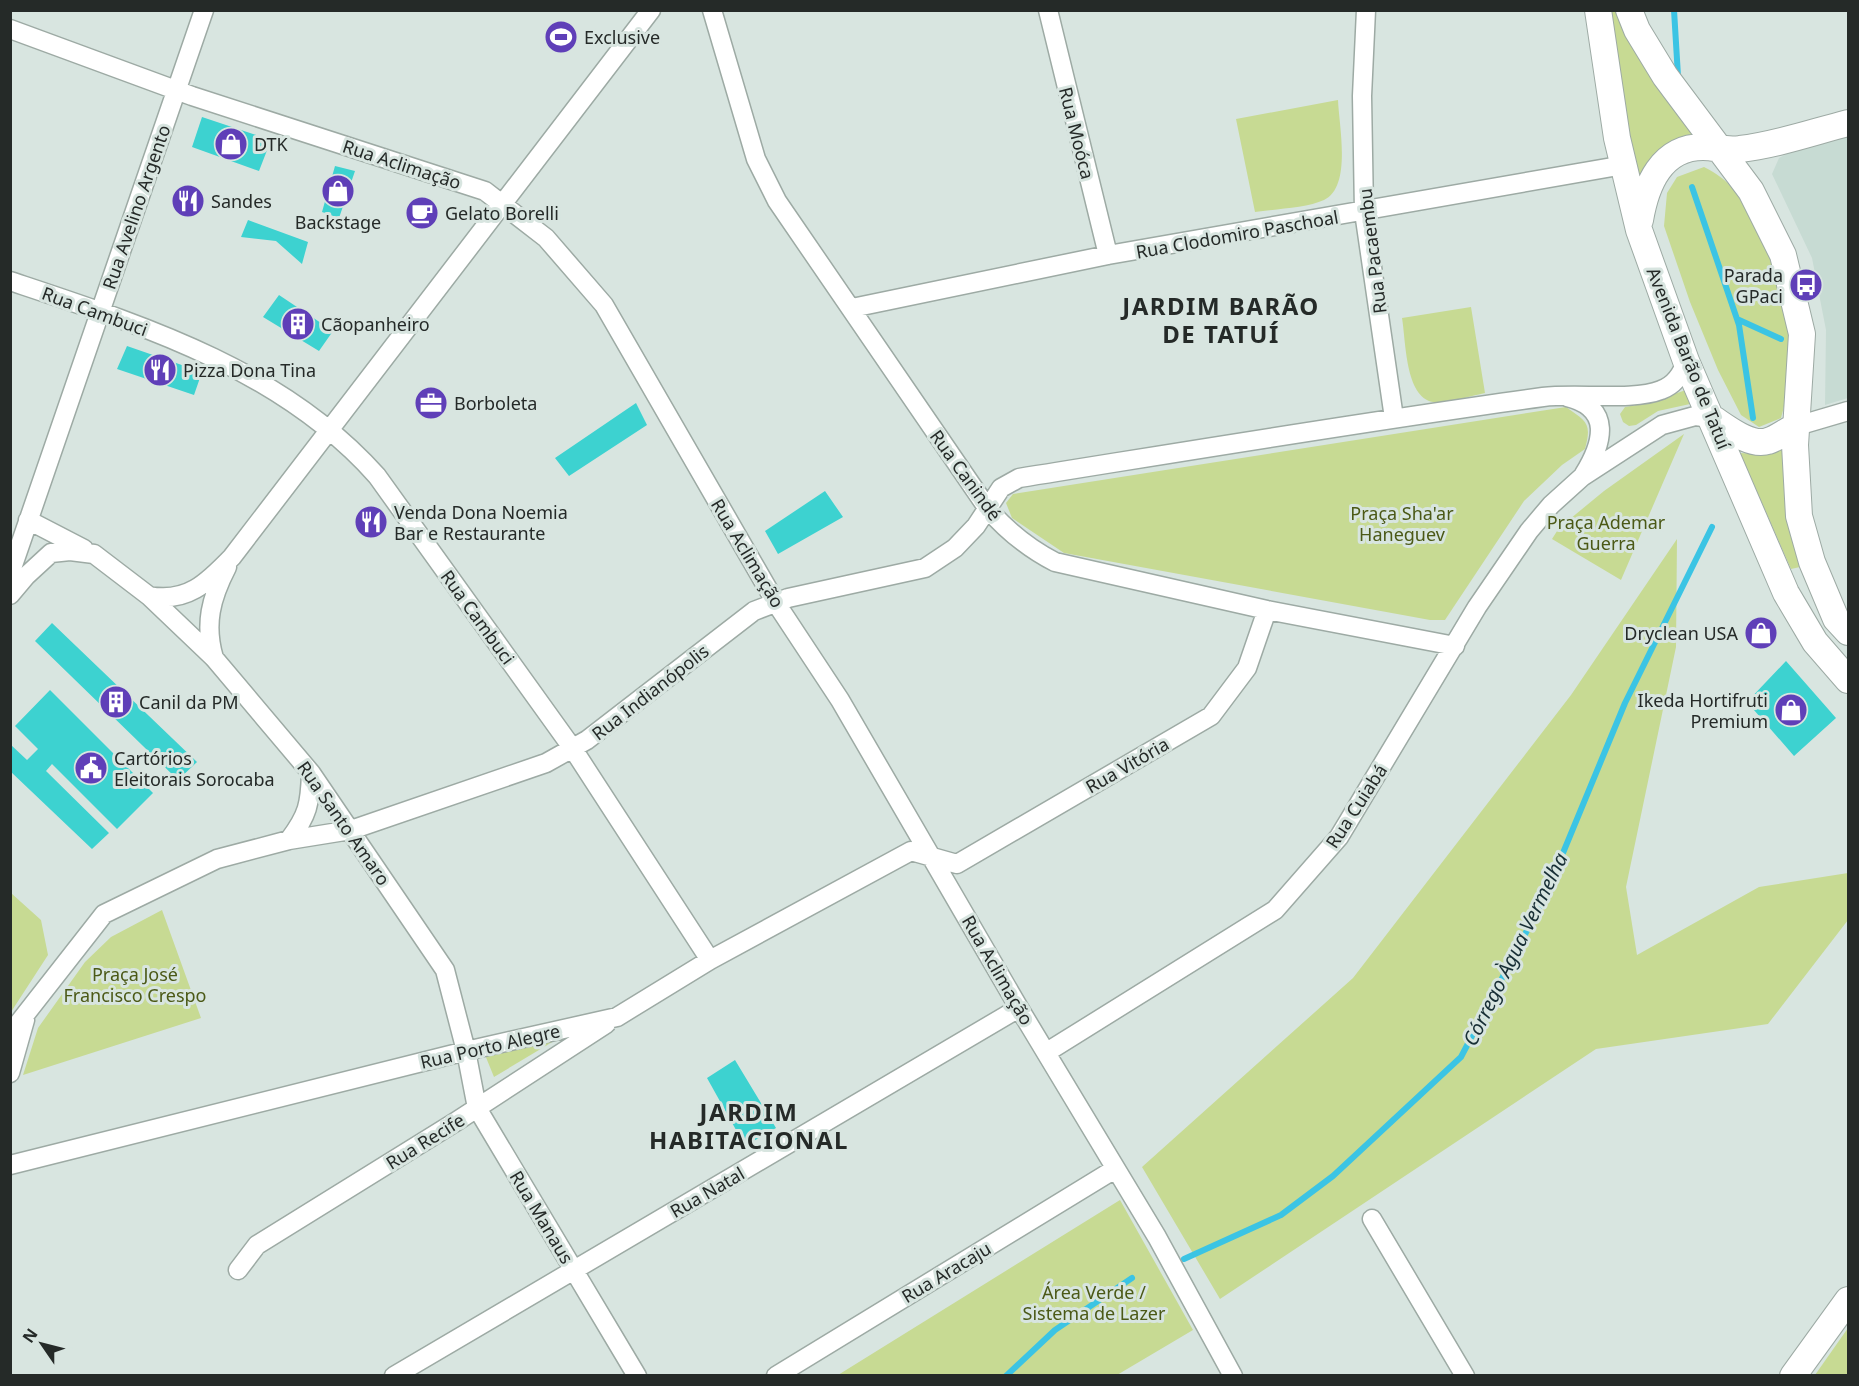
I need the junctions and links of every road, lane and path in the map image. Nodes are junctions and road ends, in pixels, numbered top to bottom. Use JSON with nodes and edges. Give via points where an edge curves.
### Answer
{"nodes":[{"id":1,"x":204,"y":10,"type":"edge"},
{"id":2,"x":651,"y":10,"type":"edge"},
{"id":3,"x":712,"y":10,"type":"edge"},
{"id":4,"x":1048,"y":10,"type":"edge"},
{"id":5,"x":1366,"y":10,"type":"edge"},
{"id":6,"x":1598,"y":10,"type":"edge"},
{"id":7,"x":1629,"y":10,"type":"edge"},
{"id":8,"x":10,"y":29,"type":"edge"},
{"id":9,"x":176,"y":90,"type":"junction"},
{"id":10,"x":1848,"y":123,"type":"edge"},
{"id":11,"x":1722,"y":150,"type":"junction"},
{"id":12,"x":1624,"y":165,"type":"junction"},
{"id":13,"x":503,"y":203,"type":"junction"},
{"id":14,"x":1364,"y":212,"type":"junction"},
{"id":15,"x":1639,"y":230,"type":"junction"},
{"id":16,"x":1108,"y":255,"type":"junction"},
{"id":17,"x":10,"y":281,"type":"edge"},
{"id":18,"x":852,"y":308,"type":"junction"},
{"id":19,"x":100,"y":311,"type":"junction"},
{"id":20,"x":1686,"y":361,"type":"junction"},
{"id":21,"x":1559,"y":395,"type":"junction"},
{"id":22,"x":1848,"y":411,"type":"edge"},
{"id":23,"x":1394,"y":418,"type":"junction"},
{"id":24,"x":1712,"y":418,"type":"junction"},
{"id":25,"x":1797,"y":426,"type":"junction"},
{"id":26,"x":329,"y":429,"type":"junction"},
{"id":27,"x":1582,"y":477,"type":"junction"},
{"id":28,"x":988,"y":509,"type":"junction"},
{"id":29,"x":28,"y":520,"type":"junction"},
{"id":30,"x":94,"y":554,"type":"junction"},
{"id":31,"x":232,"y":557,"type":"junction"},
{"id":32,"x":10,"y":574,"type":"edge"},
{"id":33,"x":10,"y":595,"type":"edge"},
{"id":34,"x":149,"y":596,"type":"junction"},
{"id":35,"x":777,"y":603,"type":"junction"},
{"id":36,"x":1267,"y":610,"type":"junction"},
{"id":37,"x":1848,"y":632,"type":"edge"},
{"id":38,"x":1455,"y":646,"type":"junction"},
{"id":39,"x":214,"y":658,"type":"junction"},
{"id":40,"x":1848,"y":680,"type":"edge"},
{"id":41,"x":573,"y":749,"type":"junction"},
{"id":42,"x":311,"y":773,"type":"junction"},
{"id":43,"x":351,"y":830,"type":"junction"},
{"id":44,"x":289,"y":840,"type":"junction"},
{"id":45,"x":935,"y":859,"type":"junction"},
{"id":46,"x":710,"y":960,"type":"junction"},
{"id":47,"x":1019,"y":1008,"type":"junction"},
{"id":48,"x":27,"y":1015,"type":"junction"},
{"id":49,"x":617,"y":1017,"type":"junction"},
{"id":50,"x":10,"y":1034,"type":"edge"},
{"id":51,"x":466,"y":1051,"type":"junction"},
{"id":52,"x":1047,"y":1052,"type":"junction"},
{"id":53,"x":10,"y":1073,"type":"edge"},
{"id":54,"x":477,"y":1108,"type":"junction"},
{"id":55,"x":10,"y":1165,"type":"edge"},
{"id":56,"x":1115,"y":1169,"type":"junction"},
{"id":57,"x":1372,"y":1219,"type":"dead end"},
{"id":58,"x":237,"y":1270,"type":"dead end"},
{"id":59,"x":574,"y":1270,"type":"junction"},
{"id":60,"x":1848,"y":1300,"type":"edge"},
{"id":61,"x":394,"y":1376,"type":"edge"},
{"id":62,"x":638,"y":1376,"type":"edge"},
{"id":63,"x":776,"y":1376,"type":"edge"},
{"id":64,"x":1233,"y":1376,"type":"edge"},
{"id":65,"x":1465,"y":1376,"type":"edge"},
{"id":66,"x":1793,"y":1376,"type":"edge"}],
"edges":[{"from":1,"to":9,"type":"street","name":"Rua Avelino Argento"},
{"from":2,"to":13,"type":"street"},
{"from":3,"to":18,"type":"street","name":"Rua Canindé","via":[[756,159],[777,201]]},
{"from":4,"to":16,"type":"street","name":"Rua Moóca"},
{"from":5,"to":14,"type":"street","name":"Rua Pacaembu","via":[[1362,96]]},
{"from":6,"to":12,"type":"main road","name":"Avenida Barão de Tatuí"},
{"from":7,"to":11,"type":"main road","via":[[1665,76]]},
{"from":8,"to":9,"type":"street","name":"Rua Aclimação"},
{"from":9,"to":13,"type":"street","name":"Rua Aclimação","via":[[485,191]]},
{"from":9,"to":19,"type":"street","name":"Rua Avelino Argento"},
{"from":10,"to":11,"type":"main road","via":[[1741,149]]},
{"from":11,"to":15,"type":"main road","via":[[1703,147],[1669,156],[1647,190]]},
{"from":11,"to":25,"type":"main road","via":[[1751,191],[1783,255],[1802,334]]},
{"from":12,"to":14,"type":"street","name":"Rua Clodomiro Paschoal"},
{"from":12,"to":15,"type":"main road","name":"Avenida Barão de Tatuí"},
{"from":13,"to":26,"type":"street"},
{"from":13,"to":35,"type":"street","name":"Rua Aclimação","via":[[546,238],[604,305]]},
{"from":14,"to":16,"type":"street","name":"Rua Clodomiro Paschoal"},
{"from":14,"to":23,"type":"street","name":"Rua Pacaembu"},
{"from":15,"to":20,"type":"main road","name":"Avenida Barão de Tatuí"},
{"from":16,"to":18,"type":"street","name":"Rua Clodomiro Paschoal"},
{"from":17,"to":19,"type":"street","name":"Rua Cambuci"},
{"from":18,"to":28,"type":"street","name":"Rua Canindé"},
{"from":19,"to":26,"type":"street","name":"Rua Cambuci","via":[[224,361]]},
{"from":19,"to":29,"type":"street","name":"Rua Avelino Argento"},
{"from":20,"to":21,"type":"street","name":"Rua Indianópolis","via":[[1682,374],[1660,390],[1643,394]]},
{"from":20,"to":24,"type":"main road","name":"Avenida Barão de Tatuí"},
{"from":21,"to":23,"type":"street","name":"Rua Indianópolis"},
{"from":21,"to":27,"type":"street","name":"Rua Cuiabá","via":[[1582,403],[1600,426],[1596,455]]},
{"from":22,"to":25,"type":"street"},
{"from":23,"to":28,"type":"street","name":"Rua Indianópolis","via":[[1019,478],[1001,488]]},
{"from":24,"to":25,"type":"main road","via":[[1738,435],[1767,442]]},
{"from":24,"to":27,"type":"street","name":"Rua Cuiabá","via":[[1695,416],[1662,425]]},
{"from":24,"to":40,"type":"main road","name":"Avenida Barão de Tatuí","via":[[1786,593],[1815,642]]},
{"from":25,"to":37,"type":"main road","via":[[1799,516],[1832,610]]},
{"from":26,"to":31,"type":"street"},
{"from":26,"to":41,"type":"street","name":"Rua Cambuci","via":[[377,477]]},
{"from":27,"to":38,"type":"street","name":"Rua Cuiabá","via":[[1529,531]]},
{"from":28,"to":35,"type":"street","name":"Rua Indianópolis","via":[[956,548],[925,568]]},
{"from":28,"to":36,"type":"street","name":"Rua Canindé","via":[[1010,533],[1055,562]]},
{"from":29,"to":30,"type":"street","name":"Rua Santo Amaro"},
{"from":29,"to":32,"type":"street","name":"Rua Avelino Argento"},
{"from":30,"to":33,"type":"street","via":[[51,553]]},
{"from":30,"to":34,"type":"street","name":"Rua Santo Amaro"},
{"from":31,"to":34,"type":"street","via":[[198,588],[177,598]]},
{"from":31,"to":39,"type":"street","via":[[207,621]]},
{"from":34,"to":39,"type":"street","name":"Rua Santo Amaro"},
{"from":35,"to":41,"type":"street","name":"Rua Indianópolis","via":[[754,611]]},
{"from":35,"to":45,"type":"street","name":"Rua Aclimação"},
{"from":36,"to":38,"type":"street","name":"Rua Canindé"},
{"from":36,"to":45,"type":"street","name":"Rua Vitória","via":[[1247,668],[1210,716],[957,864]]},
{"from":38,"to":52,"type":"street","name":"Rua Cuiabá","via":[[1339,837],[1275,910]]},
{"from":39,"to":42,"type":"street","name":"Rua Santo Amaro"},
{"from":41,"to":43,"type":"street","name":"Rua Indianópolis","via":[[546,763]]},
{"from":41,"to":46,"type":"street","name":"Rua Cambuci"},
{"from":42,"to":43,"type":"street","name":"Rua Santo Amaro"},
{"from":42,"to":44,"type":"street","via":[[310,803],[304,820]]},
{"from":43,"to":44,"type":"street","name":"Rua Indianópolis"},
{"from":43,"to":51,"type":"street","name":"Rua Santo Amaro","via":[[445,970]]},
{"from":44,"to":48,"type":"street","name":"Rua Indianópolis","via":[[217,859],[104,914]]},
{"from":45,"to":46,"type":"street","name":"Rua Porto Alegre","via":[[911,851]]},
{"from":45,"to":47,"type":"street","name":"Rua Aclimação"},
{"from":46,"to":49,"type":"street","name":"Rua Porto Alegre"},
{"from":47,"to":52,"type":"street","name":"Rua Aclimação"},
{"from":47,"to":59,"type":"street","name":"Rua Natal"},
{"from":48,"to":50,"type":"street","name":"Rua Indianópolis"},
{"from":48,"to":53,"type":"street","name":"Rua Indianópolis"},
{"from":49,"to":51,"type":"street","name":"Rua Porto Alegre"},
{"from":49,"to":54,"type":"street","name":"Rua Recife"},
{"from":51,"to":54,"type":"street","name":"Rua Manaus"},
{"from":51,"to":55,"type":"street","name":"Rua Porto Alegre"},
{"from":52,"to":56,"type":"street","name":"Rua Aclimação"},
{"from":54,"to":58,"type":"street","name":"Rua Recife","via":[[257,1245]]},
{"from":54,"to":59,"type":"street","name":"Rua Manaus"},
{"from":56,"to":63,"type":"street","name":"Rua Aracaju"},
{"from":56,"to":64,"type":"street","name":"Rua Aclimação"},
{"from":57,"to":65,"type":"street"},
{"from":59,"to":61,"type":"street","name":"Rua Natal"},
{"from":59,"to":62,"type":"street","name":"Rua Manaus"},
{"from":60,"to":66,"type":"main road"}]}
